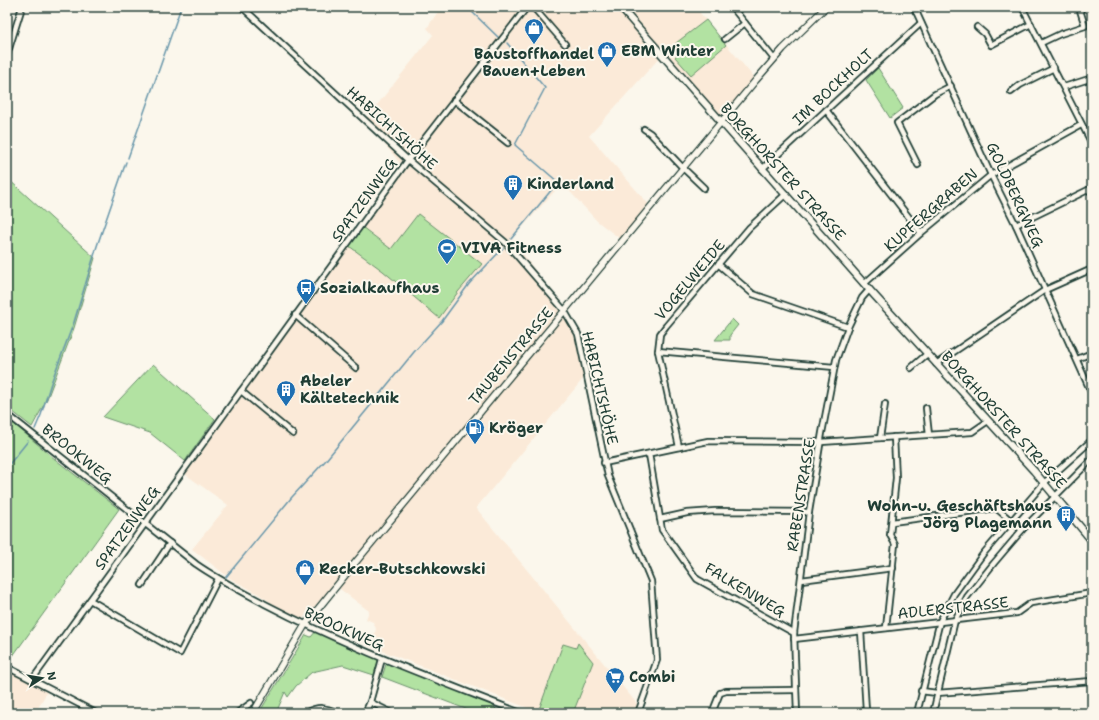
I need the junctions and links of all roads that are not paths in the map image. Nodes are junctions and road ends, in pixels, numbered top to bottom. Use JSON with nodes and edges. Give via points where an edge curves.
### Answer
{"nodes":[{"id":1,"x":22,"y":7,"type":"edge"},
{"id":2,"x":242,"y":7,"type":"edge"},
{"id":3,"x":527,"y":7,"type":"edge"},
{"id":4,"x":533,"y":7,"type":"edge"},
{"id":5,"x":620,"y":7,"type":"edge"},
{"id":6,"x":732,"y":7,"type":"edge"},
{"id":7,"x":826,"y":7,"type":"edge"},
{"id":8,"x":922,"y":7,"type":"edge"},
{"id":9,"x":1022,"y":7,"type":"edge"},
{"id":10,"x":1079,"y":7,"type":"edge"},
{"id":11,"x":819,"y":9,"type":"edge"},
{"id":12,"x":915,"y":9,"type":"edge"},
{"id":13,"x":744,"y":23,"type":"junction"},
{"id":14,"x":921,"y":24,"type":"junction"},
{"id":15,"x":1031,"y":24,"type":"junction"},
{"id":16,"x":978,"y":27,"type":"dead end"},
{"id":17,"x":725,"y":39,"type":"dead end"},
{"id":18,"x":1041,"y":43,"type":"junction"},
{"id":19,"x":565,"y":44,"type":"dead end"},
{"id":20,"x":7,"y":55,"type":"edge"},
{"id":21,"x":774,"y":59,"type":"junction"},
{"id":22,"x":1054,"y":68,"type":"junction"},
{"id":23,"x":1092,"y":78,"type":"edge"},
{"id":24,"x":951,"y":86,"type":"junction"},
{"id":25,"x":1064,"y":87,"type":"junction"},
{"id":26,"x":1011,"y":92,"type":"dead end"},
{"id":27,"x":454,"y":100,"type":"junction"},
{"id":28,"x":826,"y":110,"type":"junction"},
{"id":29,"x":721,"y":123,"type":"junction"},
{"id":30,"x":1081,"y":125,"type":"junction"},
{"id":31,"x":644,"y":129,"type":"dead end"},
{"id":32,"x":1091,"y":142,"type":"edge"},
{"id":33,"x":508,"y":143,"type":"dead end"},
{"id":34,"x":408,"y":160,"type":"junction"},
{"id":35,"x":918,"y":165,"type":"dead end"},
{"id":36,"x":683,"y":168,"type":"junction"},
{"id":37,"x":762,"y":169,"type":"junction"},
{"id":38,"x":991,"y":175,"type":"junction"},
{"id":39,"x":704,"y":188,"type":"dead end"},
{"id":40,"x":1092,"y":188,"type":"edge"},
{"id":41,"x":786,"y":194,"type":"junction"},
{"id":42,"x":1016,"y":225,"type":"junction"},
{"id":43,"x":921,"y":233,"type":"junction"},
{"id":44,"x":718,"y":264,"type":"junction"},
{"id":45,"x":1092,"y":269,"type":"edge"},
{"id":46,"x":864,"y":284,"type":"junction"},
{"id":47,"x":869,"y":290,"type":"junction"},
{"id":48,"x":1045,"y":290,"type":"junction"},
{"id":49,"x":564,"y":310,"type":"junction"},
{"id":50,"x":295,"y":315,"type":"junction"},
{"id":51,"x":848,"y":328,"type":"junction"},
{"id":52,"x":658,"y":351,"type":"junction"},
{"id":53,"x":1092,"y":352,"type":"edge"},
{"id":54,"x":927,"y":354,"type":"junction"},
{"id":55,"x":1077,"y":359,"type":"junction"},
{"id":56,"x":936,"y":364,"type":"junction"},
{"id":57,"x":834,"y":367,"type":"junction"},
{"id":58,"x":356,"y":368,"type":"dead end"},
{"id":59,"x":910,"y":368,"type":"dead end"},
{"id":60,"x":241,"y":391,"type":"junction"},
{"id":61,"x":1092,"y":394,"type":"edge"},
{"id":62,"x":885,"y":404,"type":"dead end"},
{"id":63,"x":926,"y":408,"type":"dead end"},
{"id":64,"x":7,"y":414,"type":"edge"},
{"id":65,"x":988,"y":421,"type":"junction"},
{"id":66,"x":293,"y":434,"type":"dead end"},
{"id":67,"x":929,"y":435,"type":"junction"},
{"id":68,"x":894,"y":437,"type":"junction"},
{"id":69,"x":880,"y":438,"type":"junction"},
{"id":70,"x":1092,"y":440,"type":"edge"},
{"id":71,"x":821,"y":442,"type":"junction"},
{"id":72,"x":679,"y":447,"type":"junction"},
{"id":73,"x":648,"y":454,"type":"junction"},
{"id":74,"x":1092,"y":459,"type":"edge"},
{"id":75,"x":604,"y":463,"type":"junction"},
{"id":76,"x":1044,"y":483,"type":"junction"},
{"id":77,"x":1055,"y":496,"type":"junction"},
{"id":78,"x":809,"y":512,"type":"junction"},
{"id":79,"x":660,"y":519,"type":"junction"},
{"id":80,"x":1011,"y":521,"type":"junction"},
{"id":81,"x":892,"y":522,"type":"junction"},
{"id":82,"x":145,"y":523,"type":"junction"},
{"id":83,"x":1022,"y":530,"type":"junction"},
{"id":84,"x":1092,"y":541,"type":"edge"},
{"id":85,"x":170,"y":543,"type":"junction"},
{"id":86,"x":893,"y":568,"type":"junction"},
{"id":87,"x":218,"y":579,"type":"junction"},
{"id":88,"x":800,"y":580,"type":"junction"},
{"id":89,"x":142,"y":585,"type":"dead end"},
{"id":90,"x":1092,"y":593,"type":"edge"},
{"id":91,"x":90,"y":600,"type":"junction"},
{"id":92,"x":955,"y":620,"type":"junction"},
{"id":93,"x":940,"y":621,"type":"junction"},
{"id":94,"x":305,"y":625,"type":"junction"},
{"id":95,"x":886,"y":628,"type":"junction"},
{"id":96,"x":861,"y":631,"type":"junction"},
{"id":97,"x":794,"y":633,"type":"junction"},
{"id":98,"x":794,"y":639,"type":"junction"},
{"id":99,"x":382,"y":659,"type":"junction"},
{"id":100,"x":7,"y":667,"type":"edge"},
{"id":101,"x":32,"y":680,"type":"junction"},
{"id":102,"x":1092,"y":681,"type":"edge"},
{"id":103,"x":796,"y":690,"type":"junction"},
{"id":104,"x":922,"y":692,"type":"junction"},
{"id":105,"x":937,"y":693,"type":"junction"},
{"id":106,"x":370,"y":702,"type":"junction"},
{"id":107,"x":251,"y":703,"type":"dead end"},
{"id":108,"x":866,"y":710,"type":"dead end"},
{"id":109,"x":96,"y":713,"type":"edge"},
{"id":110,"x":238,"y":713,"type":"edge"},
{"id":111,"x":254,"y":713,"type":"edge"},
{"id":112,"x":305,"y":713,"type":"edge"},
{"id":113,"x":339,"y":713,"type":"edge"},
{"id":114,"x":365,"y":713,"type":"edge"},
{"id":115,"x":392,"y":713,"type":"edge"},
{"id":116,"x":521,"y":713,"type":"edge"},
{"id":117,"x":638,"y":713,"type":"edge"},
{"id":118,"x":712,"y":713,"type":"edge"},
{"id":119,"x":797,"y":713,"type":"edge"},
{"id":120,"x":917,"y":713,"type":"edge"},
{"id":121,"x":933,"y":713,"type":"edge"}],
"edges":[{"from":1,"to":20,"type":"street"},
{"from":2,"to":34,"type":"street","name":"HABICHTSHÖHE"},
{"from":3,"to":27,"type":"street","name":"SPATZENWEG"},
{"from":4,"to":19,"type":"street"},
{"from":5,"to":29,"type":"main road","name":"BORGHORSTER STRASSE"},
{"from":6,"to":13,"type":"street"},
{"from":7,"to":11,"type":"street","name":"TAUBENSTRASSE"},
{"from":8,"to":12,"type":"street"},
{"from":9,"to":15,"type":"street"},
{"from":10,"to":18,"type":"street","via":[[1086,26]]},
{"from":11,"to":21,"type":"street","name":"TAUBENSTRASSE"},
{"from":12,"to":14,"type":"street","name":"GOLDBERGWEG"},
{"from":13,"to":17,"type":"street"},
{"from":13,"to":21,"type":"street"},
{"from":14,"to":24,"type":"street","name":"GOLDBERGWEG"},
{"from":14,"to":28,"type":"street","name":"IM BOCKHOLT"},
{"from":15,"to":16,"type":"street","via":[[991,45]]},
{"from":15,"to":18,"type":"street"},
{"from":18,"to":22,"type":"street"},
{"from":21,"to":29,"type":"street","name":"TAUBENSTRASSE"},
{"from":22,"to":25,"type":"street"},
{"from":22,"to":26,"type":"street"},
{"from":23,"to":25,"type":"street"},
{"from":24,"to":35,"type":"street","via":[[935,94],[897,123]]},
{"from":24,"to":38,"type":"street","name":"GOLDBERGWEG"},
{"from":25,"to":30,"type":"street"},
{"from":27,"to":33,"type":"street"},
{"from":27,"to":34,"type":"street","name":"SPATZENWEG"},
{"from":28,"to":37,"type":"street","name":"IM BOCKHOLT"},
{"from":28,"to":43,"type":"street"},
{"from":29,"to":36,"type":"street","name":"TAUBENSTRASSE"},
{"from":29,"to":37,"type":"main road","name":"BORGHORSTER STRASSE"},
{"from":30,"to":32,"type":"street"},
{"from":30,"to":38,"type":"street","name":"KUPFERGRABEN"},
{"from":31,"to":36,"type":"street"},
{"from":34,"to":49,"type":"street","name":"HABICHTSHÖHE","via":[[505,242]]},
{"from":34,"to":50,"type":"street","name":"SPATZENWEG"},
{"from":36,"to":39,"type":"street"},
{"from":36,"to":49,"type":"street","name":"TAUBENSTRASSE"},
{"from":37,"to":41,"type":"main road","name":"BORGHORSTER STRASSE"},
{"from":38,"to":42,"type":"street","name":"GOLDBERGWEG"},
{"from":38,"to":43,"type":"street","name":"KUPFERGRABEN"},
{"from":40,"to":42,"type":"street"},
{"from":41,"to":44,"type":"street","name":"VOGELWEIDE","via":[[749,228]]},
{"from":41,"to":46,"type":"main road","name":"BORGHORSTER STRASSE"},
{"from":42,"to":48,"type":"street","name":"GOLDBERGWEG"},
{"from":43,"to":46,"type":"street","name":"KUPFERGRABEN"},
{"from":44,"to":51,"type":"street","via":[[753,294]]},
{"from":44,"to":52,"type":"street","name":"VOGELWEIDE","via":[[660,334]]},
{"from":45,"to":48,"type":"street"},
{"from":46,"to":47,"type":"main road","name":"BORGHORSTER STRASSE"},
{"from":47,"to":51,"type":"street","name":"RABENSTRASSE","via":[[862,298]]},
{"from":47,"to":54,"type":"main road","name":"BORGHORSTER STRASSE"},
{"from":48,"to":55,"type":"street","name":"GOLDBERGWEG"},
{"from":48,"to":56,"type":"street"},
{"from":49,"to":75,"type":"street","name":"HABICHTSHÖHE","via":[[578,334]]},
{"from":49,"to":94,"type":"street","name":"TAUBENSTRASSE"},
{"from":50,"to":58,"type":"street"},
{"from":50,"to":60,"type":"street","name":"SPATZENWEG"},
{"from":51,"to":57,"type":"street","name":"RABENSTRASSE"},
{"from":52,"to":57,"type":"street"},
{"from":52,"to":72,"type":"street","name":"VOGELWEIDE"},
{"from":53,"to":55,"type":"street"},
{"from":54,"to":56,"type":"main road","name":"BORGHORSTER STRASSE"},
{"from":54,"to":59,"type":"street","name":"BORGHORSTER STRASSE"},
{"from":55,"to":61,"type":"street","name":"GOLDBERGWEG"},
{"from":56,"to":65,"type":"main road","name":"BORGHORSTER STRASSE"},
{"from":57,"to":71,"type":"street","name":"RABENSTRASSE"},
{"from":60,"to":66,"type":"street"},
{"from":60,"to":82,"type":"street","name":"SPATZENWEG"},
{"from":62,"to":69,"type":"street"},
{"from":63,"to":67,"type":"street"},
{"from":64,"to":82,"type":"street","name":"BROOKWEG"},
{"from":65,"to":67,"type":"street","via":[[972,432]]},
{"from":65,"to":76,"type":"main road","name":"BORGHORSTER STRASSE"},
{"from":67,"to":68,"type":"street"},
{"from":68,"to":69,"type":"street"},
{"from":68,"to":81,"type":"street","via":[[896,478]]},
{"from":69,"to":71,"type":"street"},
{"from":70,"to":76,"type":"street"},
{"from":71,"to":72,"type":"street","via":[[708,442]]},
{"from":71,"to":78,"type":"street","name":"RABENSTRASSE"},
{"from":72,"to":73,"type":"street"},
{"from":73,"to":75,"type":"street"},
{"from":73,"to":79,"type":"street","name":"FALKENWEG"},
{"from":74,"to":77,"type":"street"},
{"from":75,"to":117,"type":"street","name":"HABICHTSHÖHE","via":[[651,581],[657,660]]},
{"from":76,"to":77,"type":"main road","name":"BORGHORSTER STRASSE"},
{"from":76,"to":80,"type":"street"},
{"from":77,"to":83,"type":"street"},
{"from":77,"to":84,"type":"main road","name":"BORGHORSTER STRASSE"},
{"from":78,"to":79,"type":"street","via":[[715,511],[687,513]]},
{"from":78,"to":88,"type":"street","name":"RABENSTRASSE"},
{"from":79,"to":97,"type":"street","name":"FALKENWEG","via":[[662,530],[697,579]]},
{"from":80,"to":81,"type":"street","via":[[996,508]]},
{"from":80,"to":83,"type":"street"},
{"from":80,"to":93,"type":"street","via":[[954,594]]},
{"from":81,"to":86,"type":"street","via":[[890,535],[895,544]]},
{"from":82,"to":85,"type":"street","name":"BROOKWEG"},
{"from":82,"to":91,"type":"street","name":"SPATZENWEG"},
{"from":83,"to":92,"type":"street","via":[[967,597]]},
{"from":85,"to":87,"type":"street","name":"BROOKWEG"},
{"from":85,"to":89,"type":"street"},
{"from":86,"to":88,"type":"street"},
{"from":86,"to":95,"type":"street"},
{"from":87,"to":91,"type":"street","via":[[180,653]]},
{"from":87,"to":94,"type":"street","name":"BROOKWEG"},
{"from":88,"to":97,"type":"street","name":"RABENSTRASSE"},
{"from":90,"to":92,"type":"street","name":"ADLERSTRASSE","via":[[1031,603],[1017,613]]},
{"from":91,"to":101,"type":"street","name":"SPATZENWEG"},
{"from":92,"to":93,"type":"street","name":"ADLERSTRASSE"},
{"from":92,"to":105,"type":"street"},
{"from":93,"to":95,"type":"street","name":"ADLERSTRASSE"},
{"from":93,"to":104,"type":"street"},
{"from":94,"to":99,"type":"street","name":"BROOKWEG"},
{"from":94,"to":111,"type":"street","name":"TAUBENSTRASSE"},
{"from":95,"to":96,"type":"street","name":"ADLERSTRASSE"},
{"from":96,"to":98,"type":"street","name":"ADLERSTRASSE"},
{"from":96,"to":108,"type":"street"},
{"from":97,"to":98,"type":"street","name":"RABENSTRASSE"},
{"from":98,"to":103,"type":"street","name":"RABENSTRASSE"},
{"from":99,"to":106,"type":"street"},
{"from":99,"to":116,"type":"street","name":"BROOKWEG"},
{"from":100,"to":101,"type":"street"},
{"from":101,"to":109,"type":"street"},
{"from":102,"to":105,"type":"street"},
{"from":103,"to":118,"type":"street","via":[[726,691],[720,693]]},
{"from":103,"to":119,"type":"street","name":"RABENSTRASSE"},
{"from":104,"to":105,"type":"street"},
{"from":104,"to":120,"type":"street"},
{"from":105,"to":121,"type":"street"},
{"from":106,"to":114,"type":"street"},
{"from":106,"to":115,"type":"street"},
{"from":107,"to":110,"type":"street"},
{"from":112,"to":113,"type":"street","via":[[320,707]]}]}
